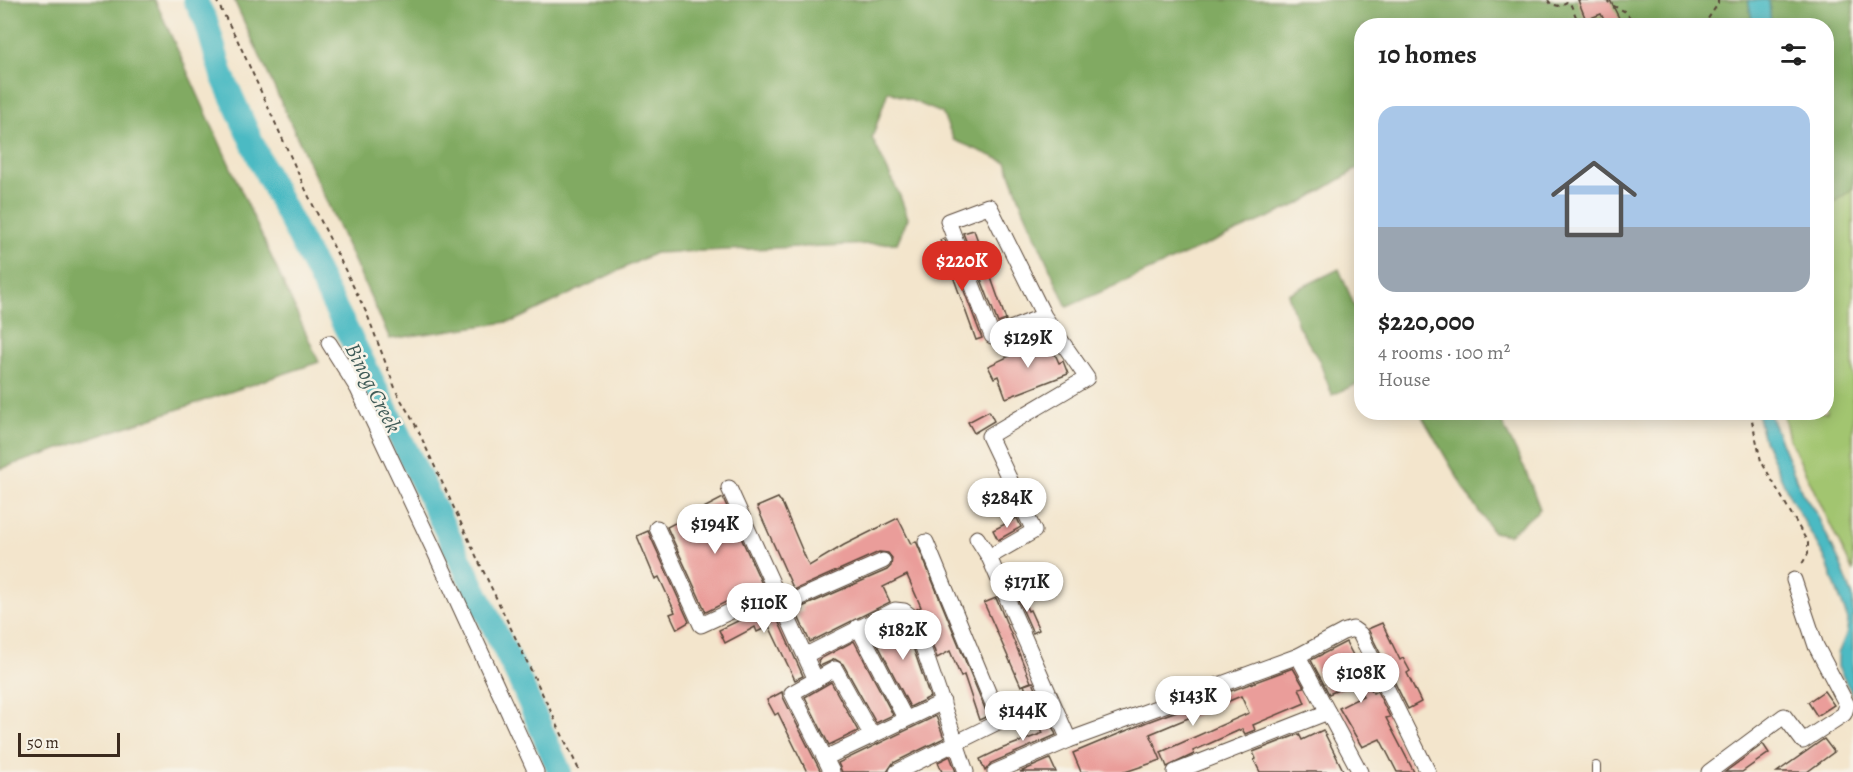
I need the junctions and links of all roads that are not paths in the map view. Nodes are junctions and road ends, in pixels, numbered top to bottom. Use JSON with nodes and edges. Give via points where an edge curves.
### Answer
{"nodes":[{"id":1,"x":1044,"y":316,"type":"junction"},
{"id":2,"x":329,"y":343,"type":"dead end"},
{"id":3,"x":729,"y":488,"type":"dead end"},
{"id":4,"x":657,"y":528,"type":"dead end"},
{"id":5,"x":977,"y":538,"type":"dead end"},
{"id":6,"x":926,"y":542,"type":"dead end"},
{"id":7,"x":989,"y":557,"type":"junction"},
{"id":8,"x":883,"y":561,"type":"dead end"},
{"id":9,"x":1794,"y":580,"type":"road end"},
{"id":10,"x":778,"y":598,"type":"junction"},
{"id":11,"x":858,"y":627,"type":"junction"},
{"id":12,"x":806,"y":655,"type":"junction"},
{"id":13,"x":1298,"y":656,"type":"junction"},
{"id":14,"x":816,"y":680,"type":"junction"},
{"id":15,"x":943,"y":702,"type":"junction"},
{"id":16,"x":1328,"y":712,"type":"junction"},
{"id":17,"x":905,"y":718,"type":"junction"},
{"id":18,"x":872,"y":736,"type":"junction"},
{"id":19,"x":1069,"y":740,"type":"junction"},
{"id":20,"x":956,"y":743,"type":"junction"},
{"id":21,"x":829,"y":765,"type":"edge"},
{"id":22,"x":1209,"y":766,"type":"edge"},
{"id":23,"x":536,"y":772,"type":"edge"},
{"id":24,"x":897,"y":772,"type":"edge"},
{"id":25,"x":966,"y":772,"type":"edge"},
{"id":26,"x":995,"y":772,"type":"edge"},
{"id":27,"x":1175,"y":772,"type":"edge"},
{"id":28,"x":1360,"y":772,"type":"edge"},
{"id":29,"x":1428,"y":772,"type":"edge"},
{"id":30,"x":1709,"y":772,"type":"edge"}],
"edges":[{"from":1,"to":1,"type":"street","via":[[992,336],[948,221],[990,207]]},
{"from":1,"to":7,"type":"street","via":[[1087,378],[989,436],[1034,531]]},
{"from":2,"to":23,"type":"street","via":[[363,399]]},
{"from":3,"to":10,"type":"street"},
{"from":4,"to":10,"type":"street","via":[[701,625]]},
{"from":5,"to":7,"type":"street"},
{"from":6,"to":20,"type":"street","via":[[1000,721]]},
{"from":7,"to":19,"type":"street"},
{"from":8,"to":10,"type":"street"},
{"from":9,"to":30,"type":"street","via":[[1816,646],[1847,705],[1846,710],[1803,741],[1784,716]]},
{"from":10,"to":12,"type":"street"},
{"from":11,"to":12,"type":"street"},
{"from":11,"to":15,"type":"street","via":[[895,610],[913,618]]},
{"from":11,"to":17,"type":"street"},
{"from":12,"to":14,"type":"street"},
{"from":13,"to":16,"type":"street"},
{"from":13,"to":19,"type":"street"},
{"from":13,"to":29,"type":"street","via":[[1343,632],[1353,629],[1360,634]]},
{"from":14,"to":18,"type":"street","via":[[835,669]]},
{"from":14,"to":21,"type":"street","via":[[792,693]]},
{"from":15,"to":17,"type":"street"},
{"from":15,"to":20,"type":"street"},
{"from":16,"to":22,"type":"street"},
{"from":16,"to":28,"type":"street"},
{"from":17,"to":18,"type":"street"},
{"from":18,"to":21,"type":"street"},
{"from":19,"to":26,"type":"street"},
{"from":20,"to":24,"type":"street"},
{"from":20,"to":25,"type":"street"},
{"from":22,"to":27,"type":"street"}]}
